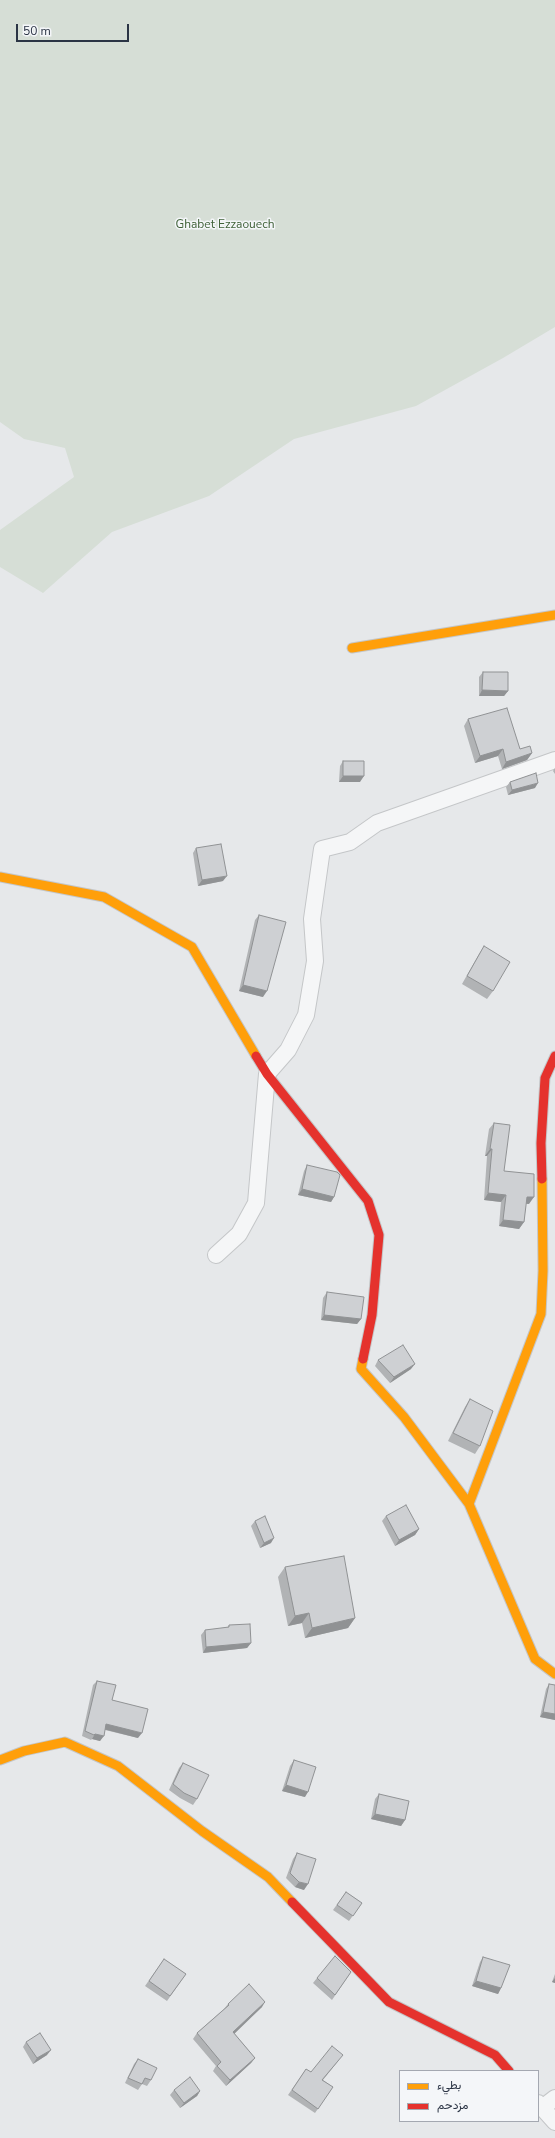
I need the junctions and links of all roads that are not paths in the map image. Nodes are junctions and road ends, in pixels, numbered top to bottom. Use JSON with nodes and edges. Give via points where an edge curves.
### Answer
{"nodes":[{"id":1,"x":555,"y":615,"type":"edge"},
{"id":2,"x":352,"y":648,"type":"dead end"},
{"id":3,"x":555,"y":760,"type":"edge"},
{"id":4,"x":0,"y":877,"type":"edge"},
{"id":5,"x":555,"y":1056,"type":"edge"},
{"id":6,"x":267,"y":1074,"type":"junction"},
{"id":7,"x":216,"y":1255,"type":"dead end"},
{"id":8,"x":469,"y":1504,"type":"junction"},
{"id":9,"x":555,"y":1674,"type":"edge"},
{"id":10,"x":0,"y":1760,"type":"edge"},
{"id":11,"x":508,"y":2070,"type":"edge"},
{"id":12,"x":555,"y":2098,"type":"edge"},
{"id":13,"x":540,"y":2106,"type":"edge"},
{"id":14,"x":555,"y":2122,"type":"edge"}],
"edges":[{"from":1,"to":2,"type":"street"},
{"from":3,"to":6,"type":"street","via":[[377,823],[350,842],[322,849],[312,919],[315,961],[306,1015],[288,1050]]},
{"from":4,"to":6,"type":"street","via":[[104,897],[192,947]]},
{"from":5,"to":8,"type":"street","via":[[545,1078],[541,1143],[540,1314]]},
{"from":6,"to":7,"type":"street","via":[[256,1203],[239,1234]]},
{"from":6,"to":8,"type":"street","via":[[368,1201],[379,1235],[372,1315],[360,1370],[404,1417]]},
{"from":8,"to":9,"type":"street","via":[[535,1659]]},
{"from":10,"to":11,"type":"street","via":[[24,1751],[65,1742],[118,1766],[202,1831],[268,1877],[389,2002],[495,2055]]},
{"from":12,"to":13,"type":"street"},
{"from":13,"to":14,"type":"street"}]}
